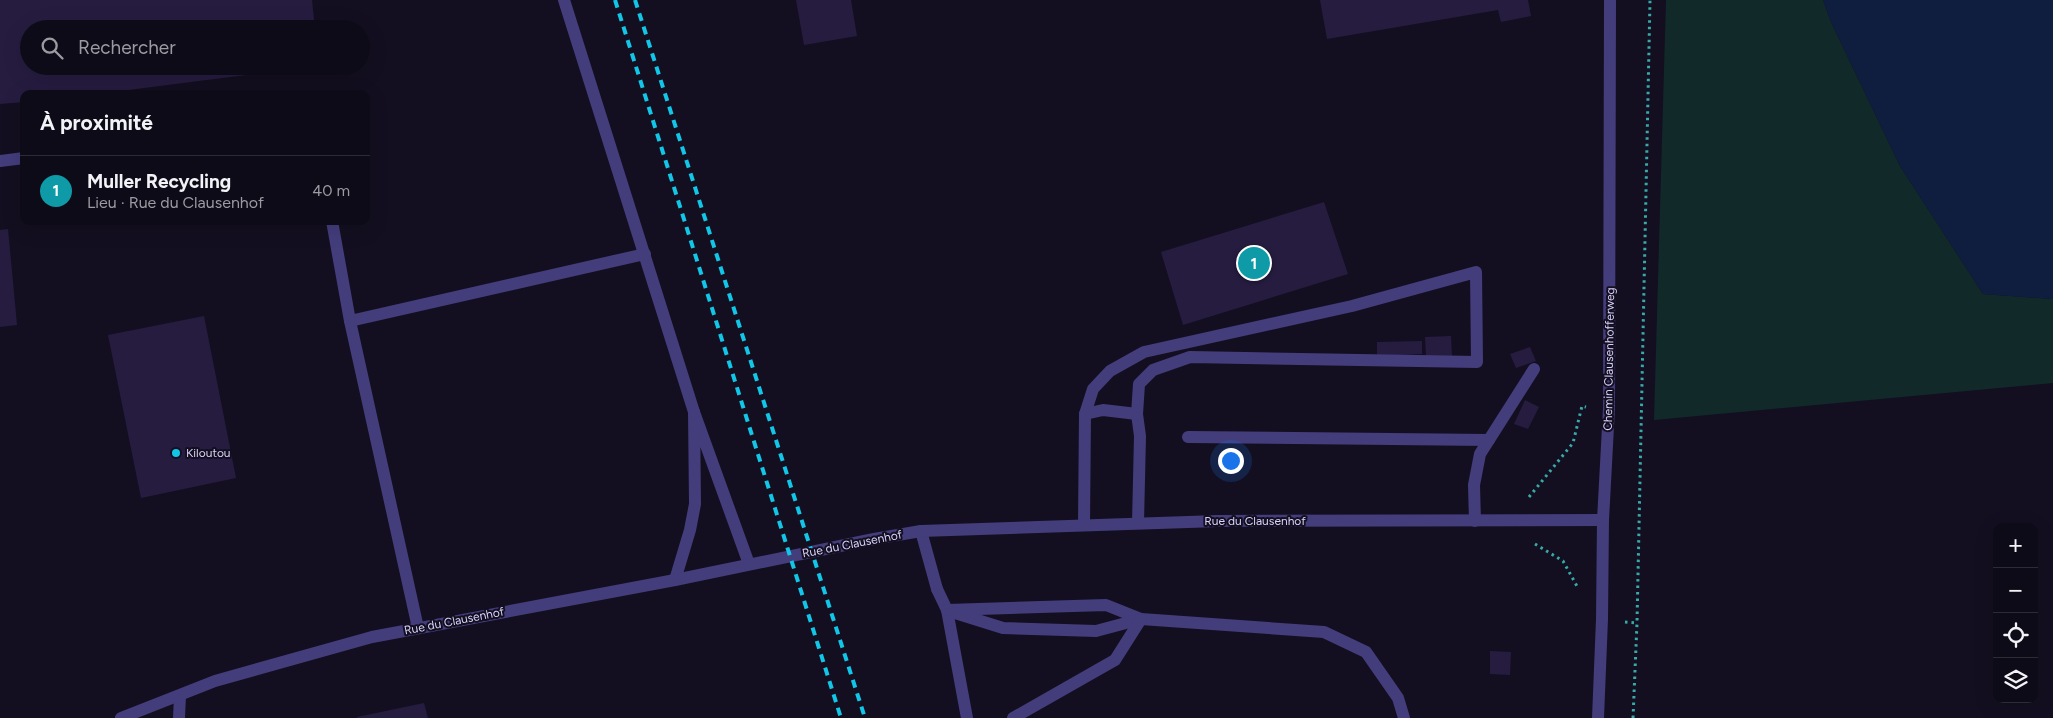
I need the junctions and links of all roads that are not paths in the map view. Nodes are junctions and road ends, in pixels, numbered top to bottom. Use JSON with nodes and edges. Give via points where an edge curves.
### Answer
{"nodes":[{"id":1,"x":564,"y":0,"type":"edge"},
{"id":2,"x":1610,"y":0,"type":"edge"},
{"id":3,"x":20,"y":158,"type":"edge"},
{"id":4,"x":0,"y":161,"type":"edge"},
{"id":5,"x":333,"y":225,"type":"edge"},
{"id":6,"x":645,"y":254,"type":"junction"},
{"id":7,"x":350,"y":321,"type":"junction"},
{"id":8,"x":1534,"y":370,"type":"dead end"},
{"id":9,"x":694,"y":412,"type":"junction"},
{"id":10,"x":1085,"y":414,"type":"junction"},
{"id":11,"x":1137,"y":414,"type":"junction"},
{"id":12,"x":1188,"y":437,"type":"dead end"},
{"id":13,"x":1489,"y":440,"type":"junction"},
{"id":14,"x":1603,"y":520,"type":"junction"},
{"id":15,"x":1475,"y":521,"type":"junction"},
{"id":16,"x":1138,"y":522,"type":"junction"},
{"id":17,"x":1084,"y":525,"type":"junction"},
{"id":18,"x":921,"y":531,"type":"junction"},
{"id":19,"x":750,"y":564,"type":"junction"},
{"id":20,"x":674,"y":580,"type":"junction"},
{"id":21,"x":947,"y":610,"type":"junction"},
{"id":22,"x":1141,"y":619,"type":"junction"},
{"id":23,"x":418,"y":628,"type":"junction"},
{"id":24,"x":180,"y":696,"type":"junction"},
{"id":25,"x":124,"y":718,"type":"edge"},
{"id":26,"x":179,"y":718,"type":"edge"},
{"id":27,"x":968,"y":718,"type":"edge"},
{"id":28,"x":1013,"y":718,"type":"edge"},
{"id":29,"x":1404,"y":718,"type":"edge"},
{"id":30,"x":1598,"y":718,"type":"edge"}],
"edges":[{"from":1,"to":6,"type":"street"},
{"from":2,"to":14,"type":"street","name":"Chemin Clausenhofferweg","via":[[1609,408]]},
{"from":3,"to":4,"type":"street"},
{"from":5,"to":7,"type":"street"},
{"from":6,"to":7,"type":"street"},
{"from":6,"to":9,"type":"street"},
{"from":7,"to":23,"type":"street"},
{"from":8,"to":13,"type":"street"},
{"from":9,"to":19,"type":"street"},
{"from":9,"to":20,"type":"street","via":[[695,504]]},
{"from":10,"to":11,"type":"street","via":[[1102,410]]},
{"from":10,"to":11,"type":"street","via":[[1093,389],[1110,371],[1144,352],[1352,306],[1476,272],[1477,362],[1190,357],[1153,370],[1138,384]]},
{"from":10,"to":17,"type":"street"},
{"from":11,"to":16,"type":"street","via":[[1140,436]]},
{"from":12,"to":13,"type":"street"},
{"from":13,"to":15,"type":"street","via":[[1480,454],[1474,485]]},
{"from":14,"to":15,"type":"street","name":"Rue du Clausenhof"},
{"from":14,"to":30,"type":"street","name":"Chemin Clausenhofferweg"},
{"from":15,"to":16,"type":"street","name":"Rue du Clausenhof"},
{"from":16,"to":17,"type":"street","name":"Rue du Clausenhof"},
{"from":17,"to":18,"type":"street","name":"Rue du Clausenhof"},
{"from":18,"to":19,"type":"street","name":"Rue du Clausenhof"},
{"from":18,"to":21,"type":"street","via":[[937,589]]},
{"from":19,"to":20,"type":"street","name":"Rue du Clausenhof"},
{"from":20,"to":23,"type":"street","name":"Rue du Clausenhof"},
{"from":21,"to":22,"type":"street","via":[[1106,605]]},
{"from":21,"to":22,"type":"street","via":[[1003,628],[1096,631]]},
{"from":21,"to":27,"type":"street"},
{"from":22,"to":28,"type":"street","via":[[1115,660]]},
{"from":22,"to":29,"type":"street","via":[[1324,632],[1366,652],[1398,698]]},
{"from":23,"to":24,"type":"street","name":"Rue du Clausenhof","via":[[372,637],[225,678]]},
{"from":24,"to":25,"type":"street","name":"Rue du Clausenhof"},
{"from":24,"to":26,"type":"street"}]}
